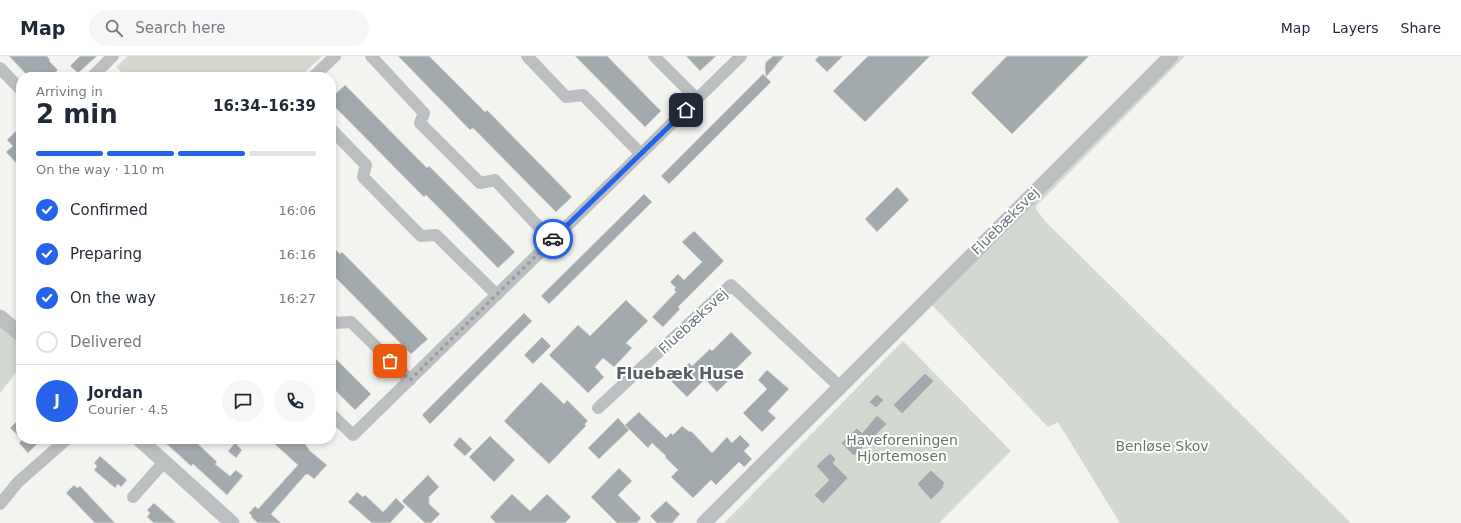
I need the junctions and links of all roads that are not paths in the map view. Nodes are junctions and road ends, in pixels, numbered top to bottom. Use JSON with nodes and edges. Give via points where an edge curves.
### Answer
{"nodes":[{"id":1,"x":113,"y":56,"type":"edge"},
{"id":2,"x":335,"y":56,"type":"edge"},
{"id":3,"x":372,"y":56,"type":"edge"},
{"id":4,"x":527,"y":56,"type":"edge"},
{"id":5,"x":654,"y":56,"type":"edge"},
{"id":6,"x":741,"y":56,"type":"edge"},
{"id":7,"x":1171,"y":56,"type":"edge"},
{"id":8,"x":0,"y":68,"type":"edge"},
{"id":9,"x":97,"y":72,"type":"edge"},
{"id":10,"x":318,"y":72,"type":"edge"},
{"id":11,"x":16,"y":85,"type":"edge"},
{"id":12,"x":697,"y":99,"type":"junction"},
{"id":13,"x":336,"y":134,"type":"edge"},
{"id":14,"x":641,"y":154,"type":"junction"},
{"id":15,"x":552,"y":241,"type":"junction"},
{"id":16,"x":497,"y":295,"type":"junction"},
{"id":17,"x":0,"y":316,"type":"edge"},
{"id":18,"x":336,"y":323,"type":"edge"},
{"id":19,"x":16,"y":330,"type":"edge"},
{"id":20,"x":410,"y":380,"type":"junction"},
{"id":21,"x":840,"y":387,"type":"junction"},
{"id":22,"x":598,"y":408,"type":"dead end"},
{"id":23,"x":336,"y":419,"type":"edge"},
{"id":24,"x":61,"y":444,"type":"edge"},
{"id":25,"x":144,"y":444,"type":"edge"},
{"id":26,"x":164,"y":462,"type":"junction"},
{"id":27,"x":133,"y":497,"type":"dead end"},
{"id":28,"x":0,"y":504,"type":"edge"},
{"id":29,"x":232,"y":523,"type":"edge"},
{"id":30,"x":704,"y":523,"type":"edge"}],
"edges":[{"from":1,"to":9,"type":"street"},
{"from":2,"to":10,"type":"street"},
{"from":3,"to":15,"type":"street","via":[[424,112],[420,122],[480,182],[495,180]]},
{"from":4,"to":14,"type":"street","via":[[566,97],[583,96]]},
{"from":5,"to":12,"type":"street"},
{"from":6,"to":12,"type":"street"},
{"from":7,"to":21,"type":"street","name":"Fluebæksvej"},
{"from":8,"to":11,"type":"street"},
{"from":12,"to":14,"type":"street"},
{"from":13,"to":16,"type":"street","via":[[366,165],[363,177],[421,236],[436,235]]},
{"from":14,"to":15,"type":"street"},
{"from":15,"to":16,"type":"street"},
{"from":16,"to":20,"type":"street"},
{"from":17,"to":19,"type":"street"},
{"from":18,"to":20,"type":"street","via":[[351,322]]},
{"from":20,"to":23,"type":"street","via":[[353,435]]},
{"from":21,"to":22,"type":"street","name":"Fluebæksvej","via":[[731,285]]},
{"from":21,"to":30,"type":"street","name":"Fluebæksvej"},
{"from":24,"to":28,"type":"street","via":[[18,482]]},
{"from":25,"to":26,"type":"street"},
{"from":26,"to":27,"type":"street"},
{"from":26,"to":29,"type":"street"}]}
